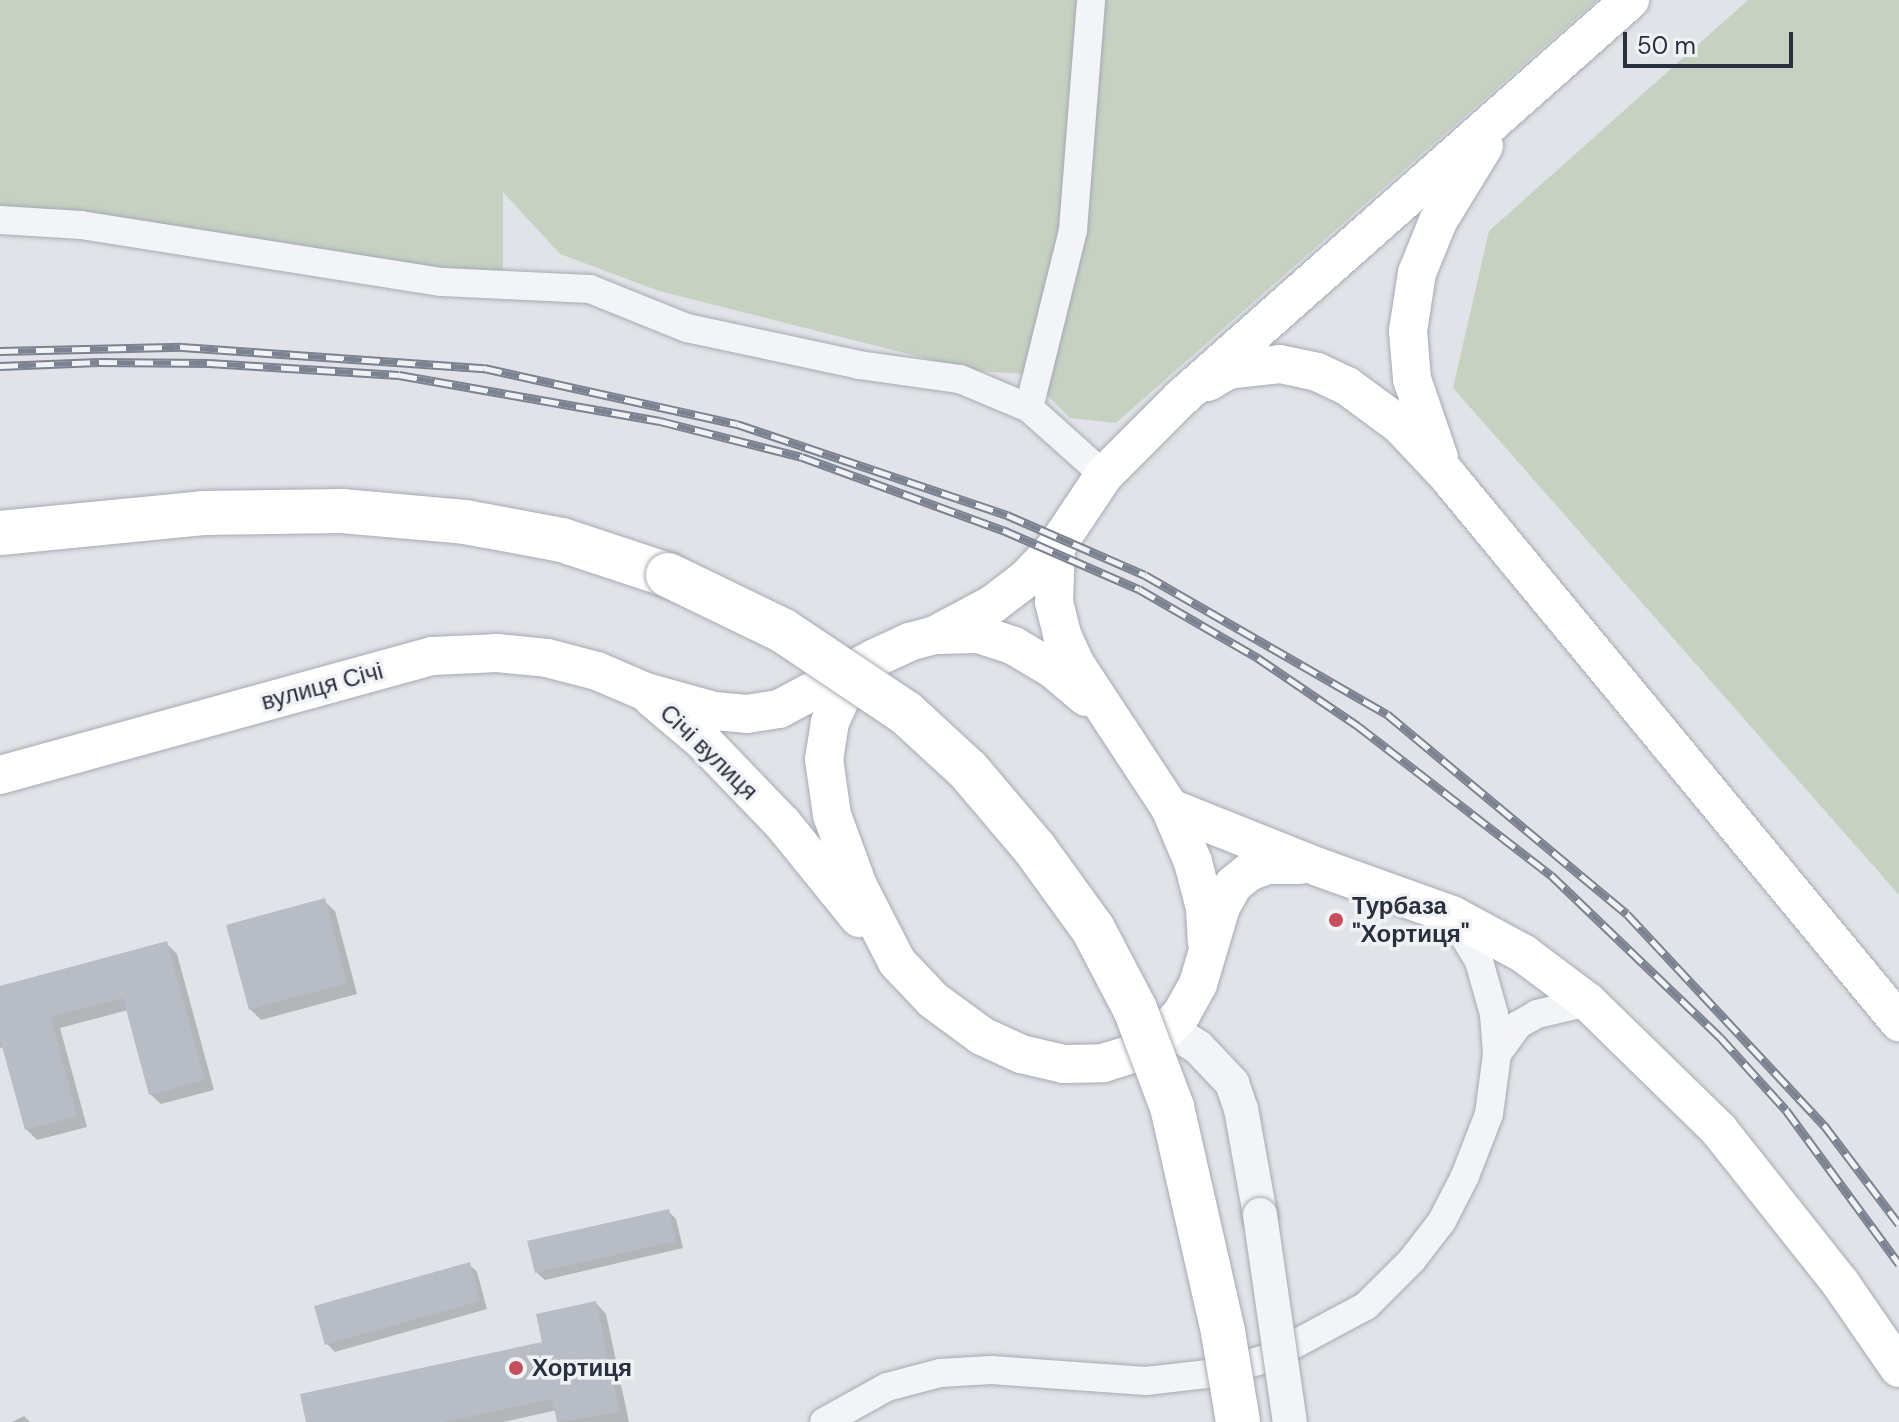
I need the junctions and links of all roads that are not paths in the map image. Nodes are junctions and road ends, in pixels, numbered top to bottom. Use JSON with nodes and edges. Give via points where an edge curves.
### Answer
{"nodes":[{"id":1,"x":1091,"y":0,"type":"edge"},
{"id":2,"x":1630,"y":0,"type":"edge"},
{"id":3,"x":1532,"y":89,"type":"junction"},
{"id":4,"x":0,"y":220,"type":"edge"},
{"id":5,"x":1181,"y":398,"type":"junction"},
{"id":6,"x":1029,"y":408,"type":"junction"},
{"id":7,"x":1104,"y":475,"type":"junction"},
{"id":8,"x":1447,"y":475,"type":"junction"},
{"id":9,"x":0,"y":533,"type":"edge"},
{"id":10,"x":1056,"y":547,"type":"junction"},
{"id":11,"x":935,"y":635,"type":"junction"},
{"id":12,"x":875,"y":658,"type":"junction"},
{"id":13,"x":646,"y":692,"type":"junction"},
{"id":14,"x":1106,"y":713,"type":"junction"},
{"id":15,"x":0,"y":775,"type":"edge"},
{"id":16,"x":1170,"y":808,"type":"junction"},
{"id":17,"x":1318,"y":867,"type":"junction"},
{"id":18,"x":1452,"y":915,"type":"junction"},
{"id":19,"x":1208,"y":948,"type":"junction"},
{"id":20,"x":897,"y":962,"type":"junction"},
{"id":21,"x":1588,"y":1002,"type":"junction"},
{"id":22,"x":1899,"y":1022,"type":"edge"},
{"id":23,"x":1169,"y":1029,"type":"junction"},
{"id":24,"x":1497,"y":1054,"type":"junction"},
{"id":25,"x":1899,"y":1368,"type":"edge"},
{"id":26,"x":824,"y":1422,"type":"edge"},
{"id":27,"x":1238,"y":1422,"type":"edge"},
{"id":28,"x":1290,"y":1422,"type":"edge"}],
"edges":[{"from":1,"to":6,"type":"street","via":[[1073,230]]},
{"from":2,"to":3,"type":"main road"},
{"from":3,"to":5,"type":"main road"},
{"from":3,"to":8,"type":"main road","via":[[1473,160],[1438,221],[1417,273],[1408,331],[1412,379]]},
{"from":4,"to":6,"type":"street","via":[[81,225],[442,282],[590,289],[687,328],[859,365],[960,379]]},
{"from":5,"to":7,"type":"main road"},
{"from":5,"to":8,"type":"main road","via":[[1228,370],[1280,364],[1317,372],[1347,386],[1399,424]]},
{"from":6,"to":7,"type":"street"},
{"from":7,"to":10,"type":"main road"},
{"from":8,"to":22,"type":"main road"},
{"from":9,"to":27,"type":"main road","bridge":true,"via":[[203,513],[342,511],[479,524],[562,540],[668,575],[782,630],[906,713],[968,770],[1035,849],[1093,929],[1135,1009],[1172,1107]]},
{"from":10,"to":11,"type":"main road","via":[[993,604]]},
{"from":10,"to":14,"type":"main road","via":[[1054,602],[1062,635]]},
{"from":11,"to":12,"type":"main road","name":"Січі вулиця"},
{"from":11,"to":14,"type":"main road","via":[[978,634],[1014,646],[1053,669]]},
{"from":12,"to":13,"type":"main road","name":"Січі вулиця","via":[[779,709],[757,713],[714,711]]},
{"from":12,"to":20,"type":"main road","via":[[842,696],[830,722],[824,759],[832,815],[858,886]]},
{"from":13,"to":15,"type":"main road","name":"вулиця Січі","via":[[547,658],[497,653],[432,656]]},
{"from":13,"to":20,"type":"main road","name":"Січі вулиця","via":[[704,742],[783,824]]},
{"from":14,"to":16,"type":"main road"},
{"from":16,"to":17,"type":"main road"},
{"from":16,"to":19,"type":"main road","via":[[1193,862]]},
{"from":17,"to":18,"type":"main road"},
{"from":17,"to":19,"type":"main road","via":[[1291,863],[1249,872],[1233,885],[1221,907]]},
{"from":18,"to":21,"type":"main road","via":[[1524,954]]},
{"from":18,"to":24,"type":"street","via":[[1479,961],[1494,1014]]},
{"from":19,"to":23,"type":"main road","via":[[1198,984]]},
{"from":20,"to":23,"type":"main road","via":[[933,1000],[982,1036],[1021,1054],[1064,1064],[1103,1063],[1133,1054]]},
{"from":21,"to":24,"type":"street","via":[[1537,1014],[1518,1025]]},
{"from":21,"to":25,"type":"main road","via":[[1719,1130],[1841,1284]]},
{"from":23,"to":28,"type":"street","bridge":true,"via":[[1207,1054],[1232,1083],[1241,1109]]},
{"from":24,"to":26,"type":"street","via":[[1489,1114],[1442,1221],[1366,1306],[1320,1334],[1242,1366],[1160,1379],[991,1370],[940,1373],[887,1387]]}]}
